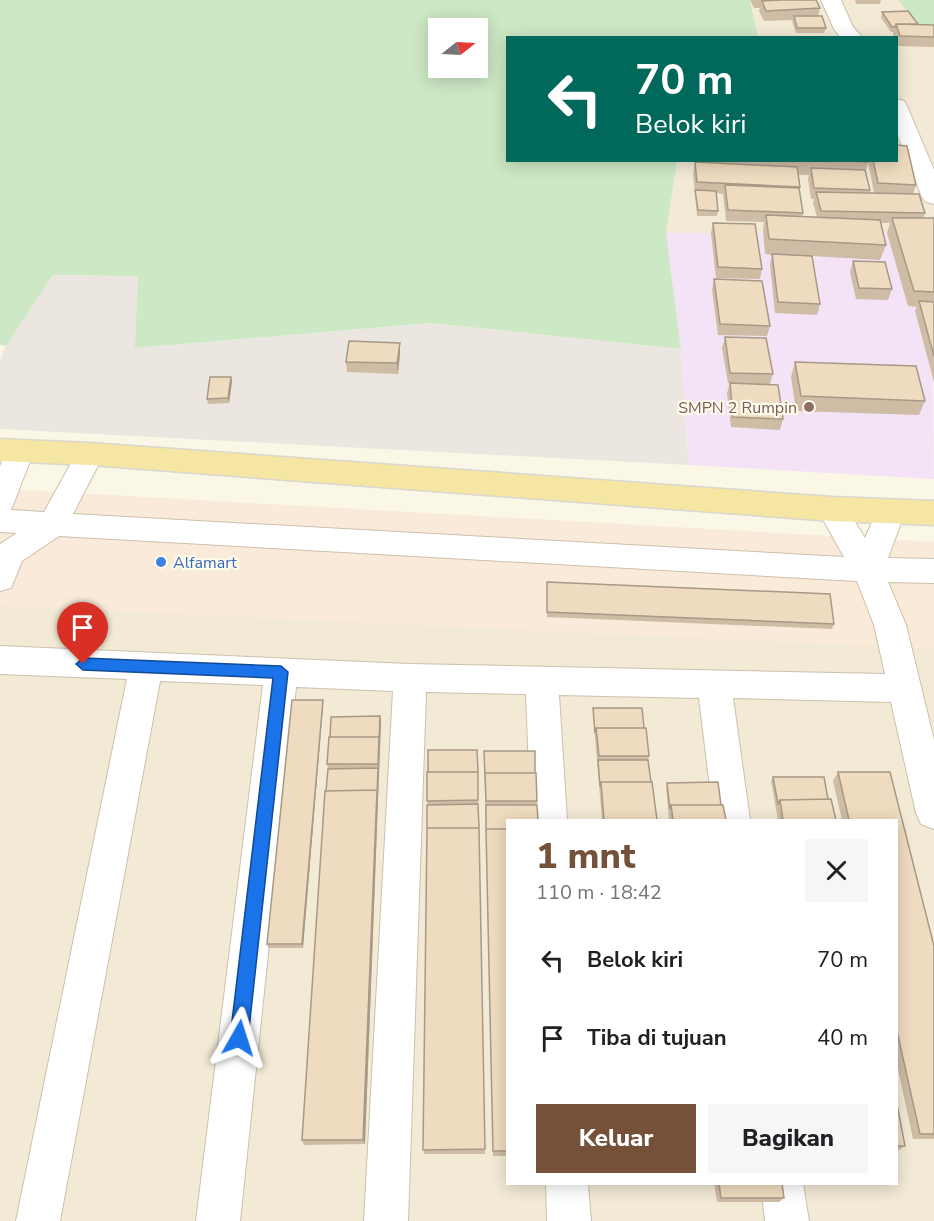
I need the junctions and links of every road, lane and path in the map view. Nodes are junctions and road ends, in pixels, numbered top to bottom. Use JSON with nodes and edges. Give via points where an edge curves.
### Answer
{"nodes":[{"id":1,"x":831,"y":0,"type":"edge"},
{"id":2,"x":851,"y":36,"type":"edge"},
{"id":3,"x":898,"y":110,"type":"edge"},
{"id":4,"x":927,"y":169,"type":"edge"},
{"id":5,"x":934,"y":197,"type":"edge"},
{"id":6,"x":10,"y":451,"type":"edge"},
{"id":7,"x":90,"y":454,"type":"junction"},
{"id":8,"x":0,"y":504,"type":"edge"},
{"id":9,"x":832,"y":509,"type":"junction"},
{"id":10,"x":890,"y":512,"type":"junction"},
{"id":11,"x":934,"y":513,"type":"edge"},
{"id":12,"x":0,"y":521,"type":"edge"},
{"id":13,"x":52,"y":525,"type":"junction"},
{"id":14,"x":3,"y":556,"type":"edge"},
{"id":15,"x":868,"y":570,"type":"junction"},
{"id":16,"x":934,"y":572,"type":"edge"},
{"id":17,"x":0,"y":660,"type":"edge"},
{"id":18,"x":146,"y":667,"type":"junction"},
{"id":19,"x":281,"y":672,"type":"junction"},
{"id":20,"x":410,"y":678,"type":"junction"},
{"id":21,"x":542,"y":679,"type":"junction"},
{"id":22,"x":714,"y":684,"type":"junction"},
{"id":23,"x":903,"y":688,"type":"junction"},
{"id":24,"x":934,"y":813,"type":"edge"},
{"id":25,"x":549,"y":819,"type":"edge"},
{"id":26,"x":732,"y":819,"type":"edge"},
{"id":27,"x":567,"y":1185,"type":"edge"},
{"id":28,"x":782,"y":1185,"type":"edge"},
{"id":29,"x":38,"y":1221,"type":"edge"},
{"id":30,"x":218,"y":1221,"type":"edge"},
{"id":31,"x":386,"y":1221,"type":"edge"},
{"id":32,"x":569,"y":1221,"type":"edge"},
{"id":33,"x":787,"y":1221,"type":"edge"}],
"edges":[{"from":1,"to":2,"type":"street"},
{"from":3,"to":4,"type":"street"},
{"from":4,"to":5,"type":"street"},
{"from":6,"to":7,"type":"main road"},
{"from":6,"to":8,"type":"street"},
{"from":7,"to":9,"type":"main road"},
{"from":7,"to":13,"type":"street"},
{"from":9,"to":10,"type":"main road"},
{"from":9,"to":15,"type":"street"},
{"from":10,"to":11,"type":"main road"},
{"from":10,"to":15,"type":"street"},
{"from":12,"to":13,"type":"street"},
{"from":13,"to":14,"type":"street"},
{"from":13,"to":15,"type":"street"},
{"from":15,"to":16,"type":"street"},
{"from":15,"to":23,"type":"street","via":[[890,625]]},
{"from":17,"to":18,"type":"street"},
{"from":18,"to":19,"type":"street"},
{"from":18,"to":29,"type":"street"},
{"from":19,"to":20,"type":"street"},
{"from":19,"to":30,"type":"street"},
{"from":20,"to":21,"type":"street"},
{"from":20,"to":31,"type":"street"},
{"from":21,"to":22,"type":"street"},
{"from":21,"to":25,"type":"street"},
{"from":22,"to":23,"type":"street"},
{"from":22,"to":26,"type":"street"},
{"from":23,"to":24,"type":"street"},
{"from":27,"to":32,"type":"street"},
{"from":28,"to":33,"type":"street"}]}
